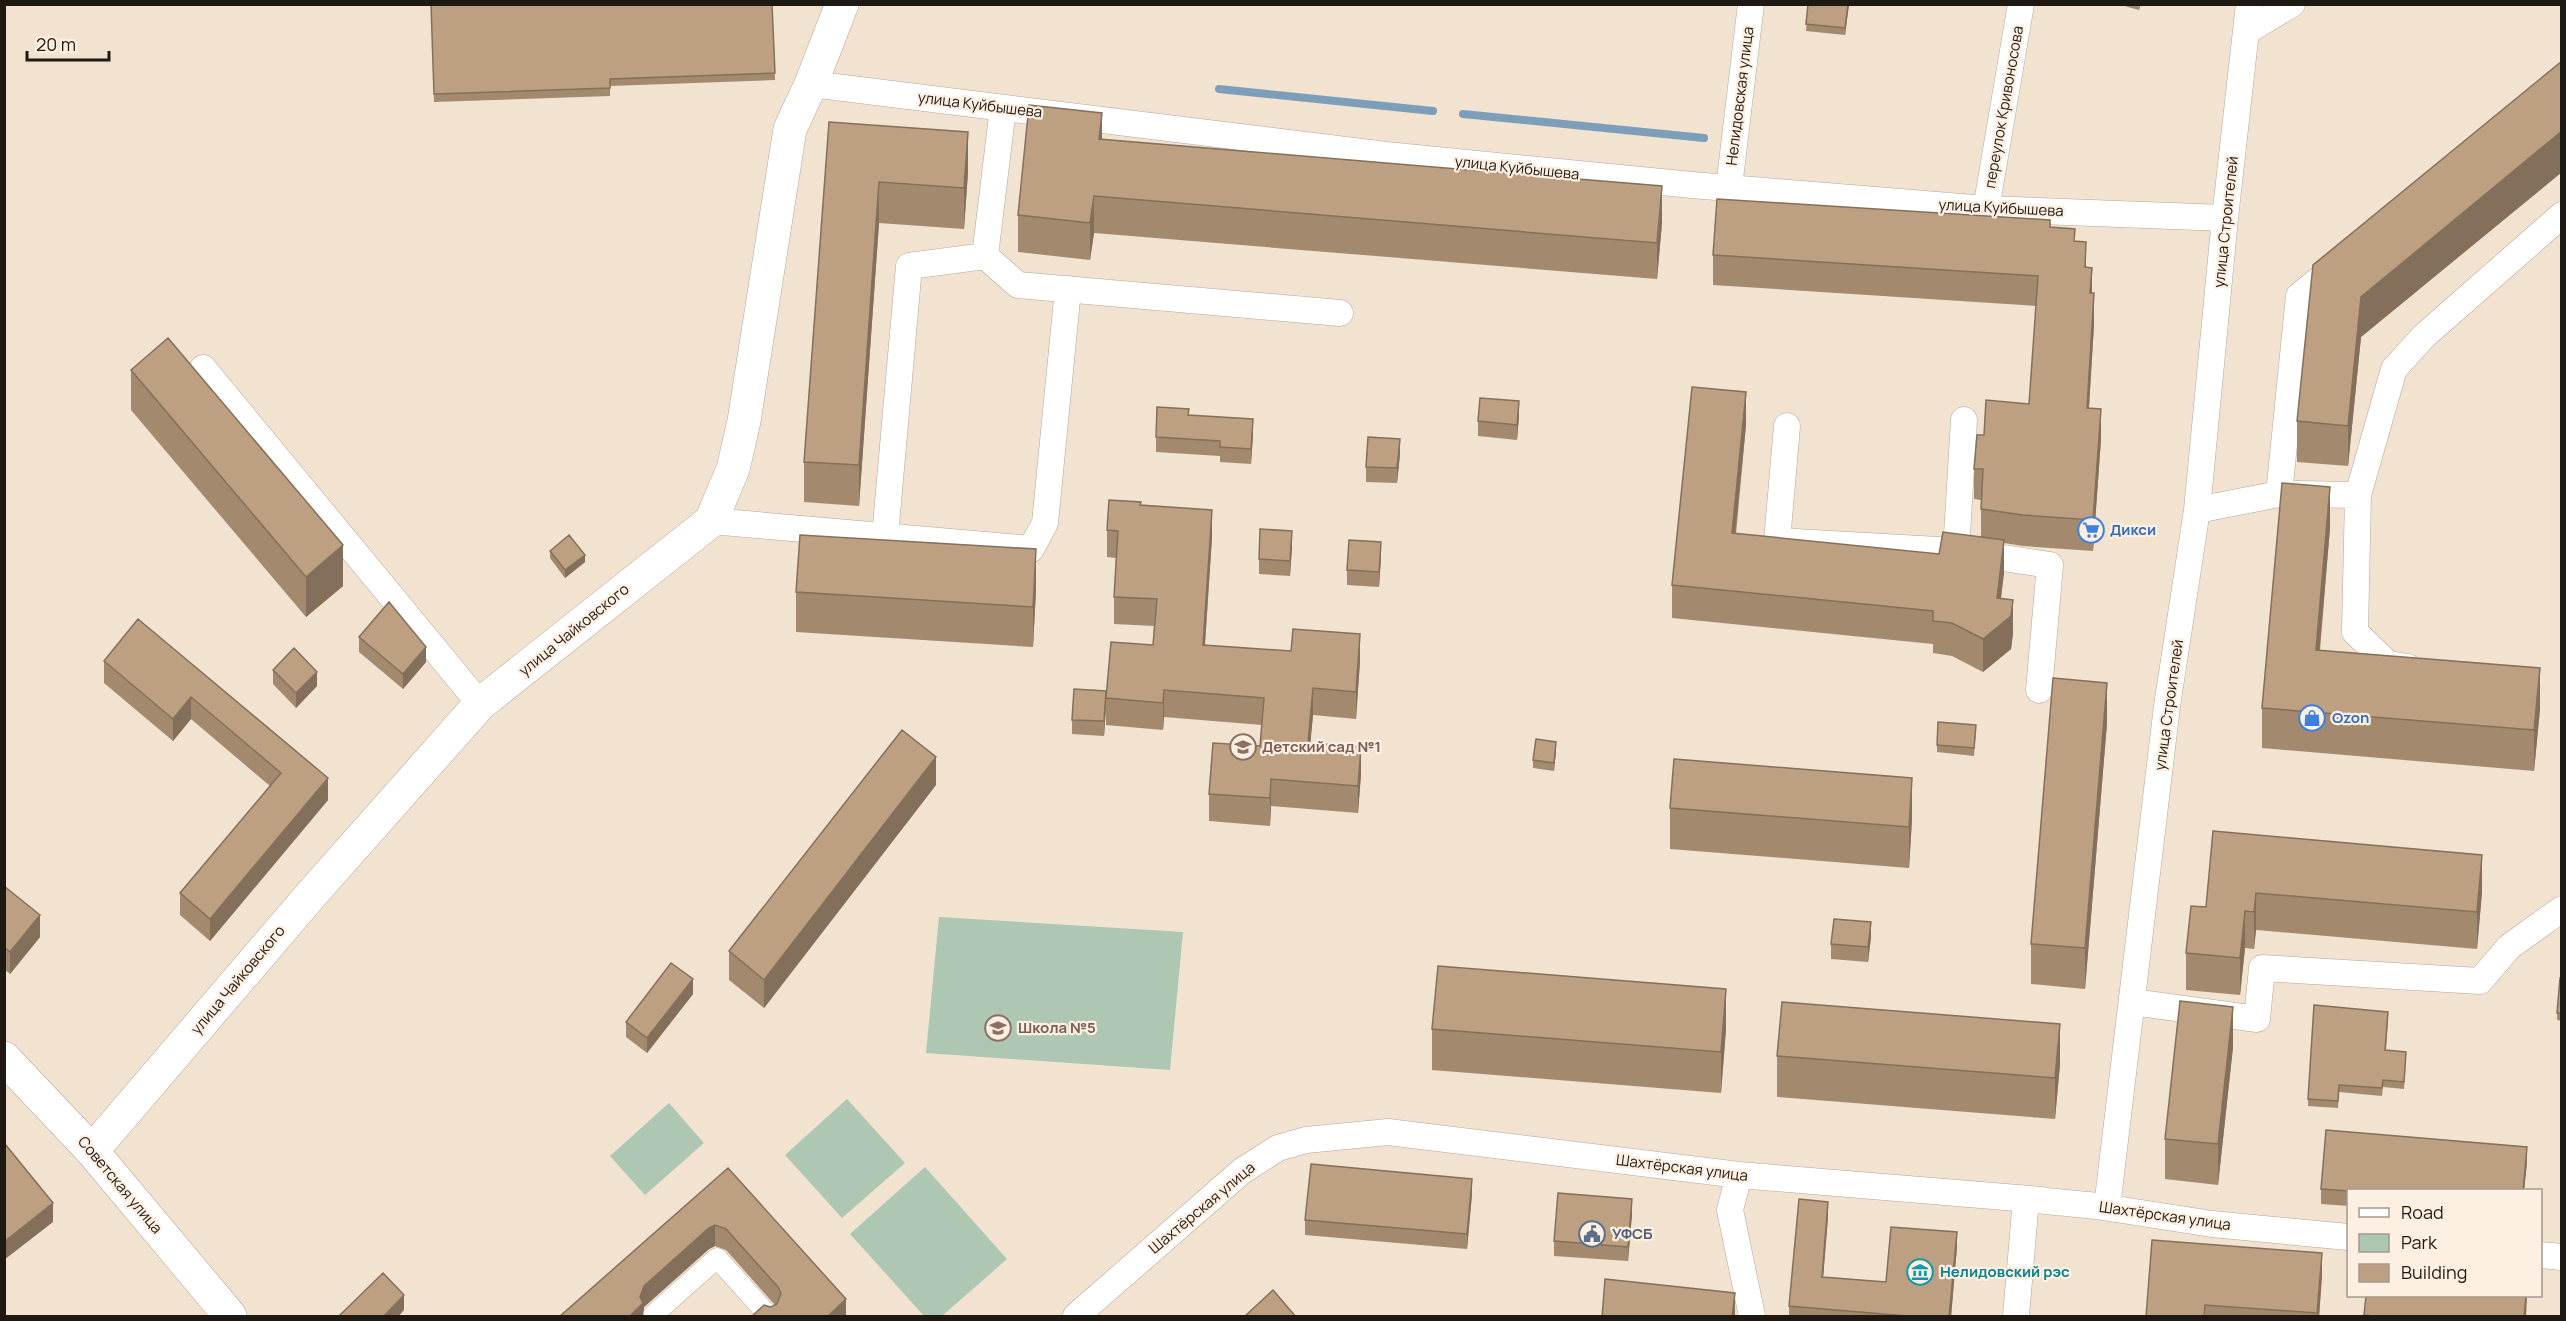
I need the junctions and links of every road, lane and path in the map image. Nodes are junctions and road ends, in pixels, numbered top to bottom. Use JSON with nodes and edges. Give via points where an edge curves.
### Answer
{"nodes":[{"id":1,"x":842,"y":4,"type":"edge"},
{"id":2,"x":1750,"y":4,"type":"edge"},
{"id":3,"x":2021,"y":4,"type":"edge"},
{"id":4,"x":2250,"y":4,"type":"edge"},
{"id":5,"x":2292,"y":4,"type":"edge"},
{"id":6,"x":2247,"y":31,"type":"junction"},
{"id":7,"x":811,"y":84,"type":"junction"},
{"id":8,"x":1003,"y":108,"type":"junction"},
{"id":9,"x":1729,"y":187,"type":"junction"},
{"id":10,"x":1986,"y":209,"type":"junction"},
{"id":11,"x":2562,"y":215,"type":"edge"},
{"id":12,"x":2225,"y":218,"type":"junction"},
{"id":13,"x":2359,"y":247,"type":"edge"},
{"id":14,"x":985,"y":256,"type":"junction"},
{"id":15,"x":1068,"y":289,"type":"junction"},
{"id":16,"x":1341,"y":313,"type":"dead end"},
{"id":17,"x":203,"y":368,"type":"dead end"},
{"id":18,"x":1964,"y":420,"type":"dead end"},
{"id":19,"x":1787,"y":426,"type":"dead end"},
{"id":20,"x":2279,"y":494,"type":"junction"},
{"id":21,"x":2358,"y":495,"type":"junction"},
{"id":22,"x":2197,"y":510,"type":"junction"},
{"id":23,"x":711,"y":520,"type":"junction"},
{"id":24,"x":885,"y":536,"type":"junction"},
{"id":25,"x":1956,"y":551,"type":"junction"},
{"id":26,"x":2429,"y":669,"type":"edge"},
{"id":27,"x":2039,"y":690,"type":"dead end"},
{"id":28,"x":480,"y":704,"type":"junction"},
{"id":29,"x":2562,"y":909,"type":"edge"},
{"id":30,"x":2132,"y":1002,"type":"junction"},
{"id":31,"x":4,"y":1058,"type":"edge"},
{"id":32,"x":92,"y":1151,"type":"junction"},
{"id":33,"x":1739,"y":1175,"type":"junction"},
{"id":34,"x":2026,"y":1199,"type":"junction"},
{"id":35,"x":2107,"y":1207,"type":"junction"},
{"id":36,"x":2347,"y":1237,"type":"edge"},
{"id":37,"x":2542,"y":1255,"type":"edge"},
{"id":38,"x":2562,"y":1257,"type":"edge"},
{"id":39,"x":230,"y":1317,"type":"edge"},
{"id":40,"x":652,"y":1317,"type":"edge"},
{"id":41,"x":770,"y":1317,"type":"edge"},
{"id":42,"x":1076,"y":1317,"type":"edge"},
{"id":43,"x":1752,"y":1317,"type":"edge"},
{"id":44,"x":2016,"y":1317,"type":"edge"}],
"edges":[{"from":1,"to":7,"type":"street","name":"улица Чайковского"},
{"from":2,"to":9,"type":"street","name":"Нелидовская улица"},
{"from":3,"to":10,"type":"street","name":"переулок Кривоносова"},
{"from":4,"to":6,"type":"street","name":"улица Строителей"},
{"from":5,"to":6,"type":"street"},
{"from":6,"to":12,"type":"street","name":"улица Строителей"},
{"from":7,"to":8,"type":"street","name":"улица Куйбышева"},
{"from":7,"to":23,"type":"street","name":"улица Чайковского","via":[[790,129],[744,421],[733,469]]},
{"from":8,"to":9,"type":"street","name":"улица Куйбышева","via":[[1386,155]]},
{"from":8,"to":14,"type":"street"},
{"from":9,"to":10,"type":"street","name":"улица Куйбышева"},
{"from":10,"to":12,"type":"street","name":"улица Куйбышева"},
{"from":11,"to":21,"type":"street","via":[[2424,336],[2394,369]]},
{"from":12,"to":22,"type":"street","name":"улица Строителей"},
{"from":13,"to":20,"type":"street","via":[[2299,296]]},
{"from":14,"to":15,"type":"street","via":[[1018,285]]},
{"from":14,"to":24,"type":"street","via":[[909,266]]},
{"from":15,"to":16,"type":"street"},
{"from":15,"to":24,"type":"street","via":[[1045,523],[1031,549]]},
{"from":17,"to":28,"type":"street"},
{"from":18,"to":25,"type":"street"},
{"from":19,"to":25,"type":"street","via":[[1777,541]]},
{"from":20,"to":21,"type":"street"},
{"from":20,"to":22,"type":"street"},
{"from":21,"to":26,"type":"street","via":[[2355,632],[2388,664]]},
{"from":22,"to":30,"type":"street","name":"улица Строителей","via":[[2167,706]]},
{"from":23,"to":24,"type":"street"},
{"from":23,"to":28,"type":"street","name":"улица Чайковского"},
{"from":25,"to":27,"type":"street","via":[[2050,566]]},
{"from":28,"to":32,"type":"street","name":"улица Чайковского"},
{"from":29,"to":30,"type":"street","via":[[2509,947],[2480,981],[2262,968],[2257,1019]]},
{"from":30,"to":35,"type":"street","name":"улица Строителей"},
{"from":31,"to":32,"type":"street","name":"Советская улица"},
{"from":32,"to":39,"type":"street","name":"Советская улица"},
{"from":33,"to":34,"type":"street","name":"Шахтёрская улица"},
{"from":33,"to":42,"type":"street","name":"Шахтёрская улица","via":[[1388,1132],[1305,1140],[1278,1148],[1242,1171]]},
{"from":33,"to":43,"type":"street","via":[[1730,1210]]},
{"from":34,"to":35,"type":"street"},
{"from":34,"to":44,"type":"street"},
{"from":35,"to":36,"type":"street","name":"Шахтёрская улица","via":[[2212,1224]]},
{"from":37,"to":38,"type":"street"},
{"from":40,"to":41,"type":"street","via":[[717,1258]]}]}
